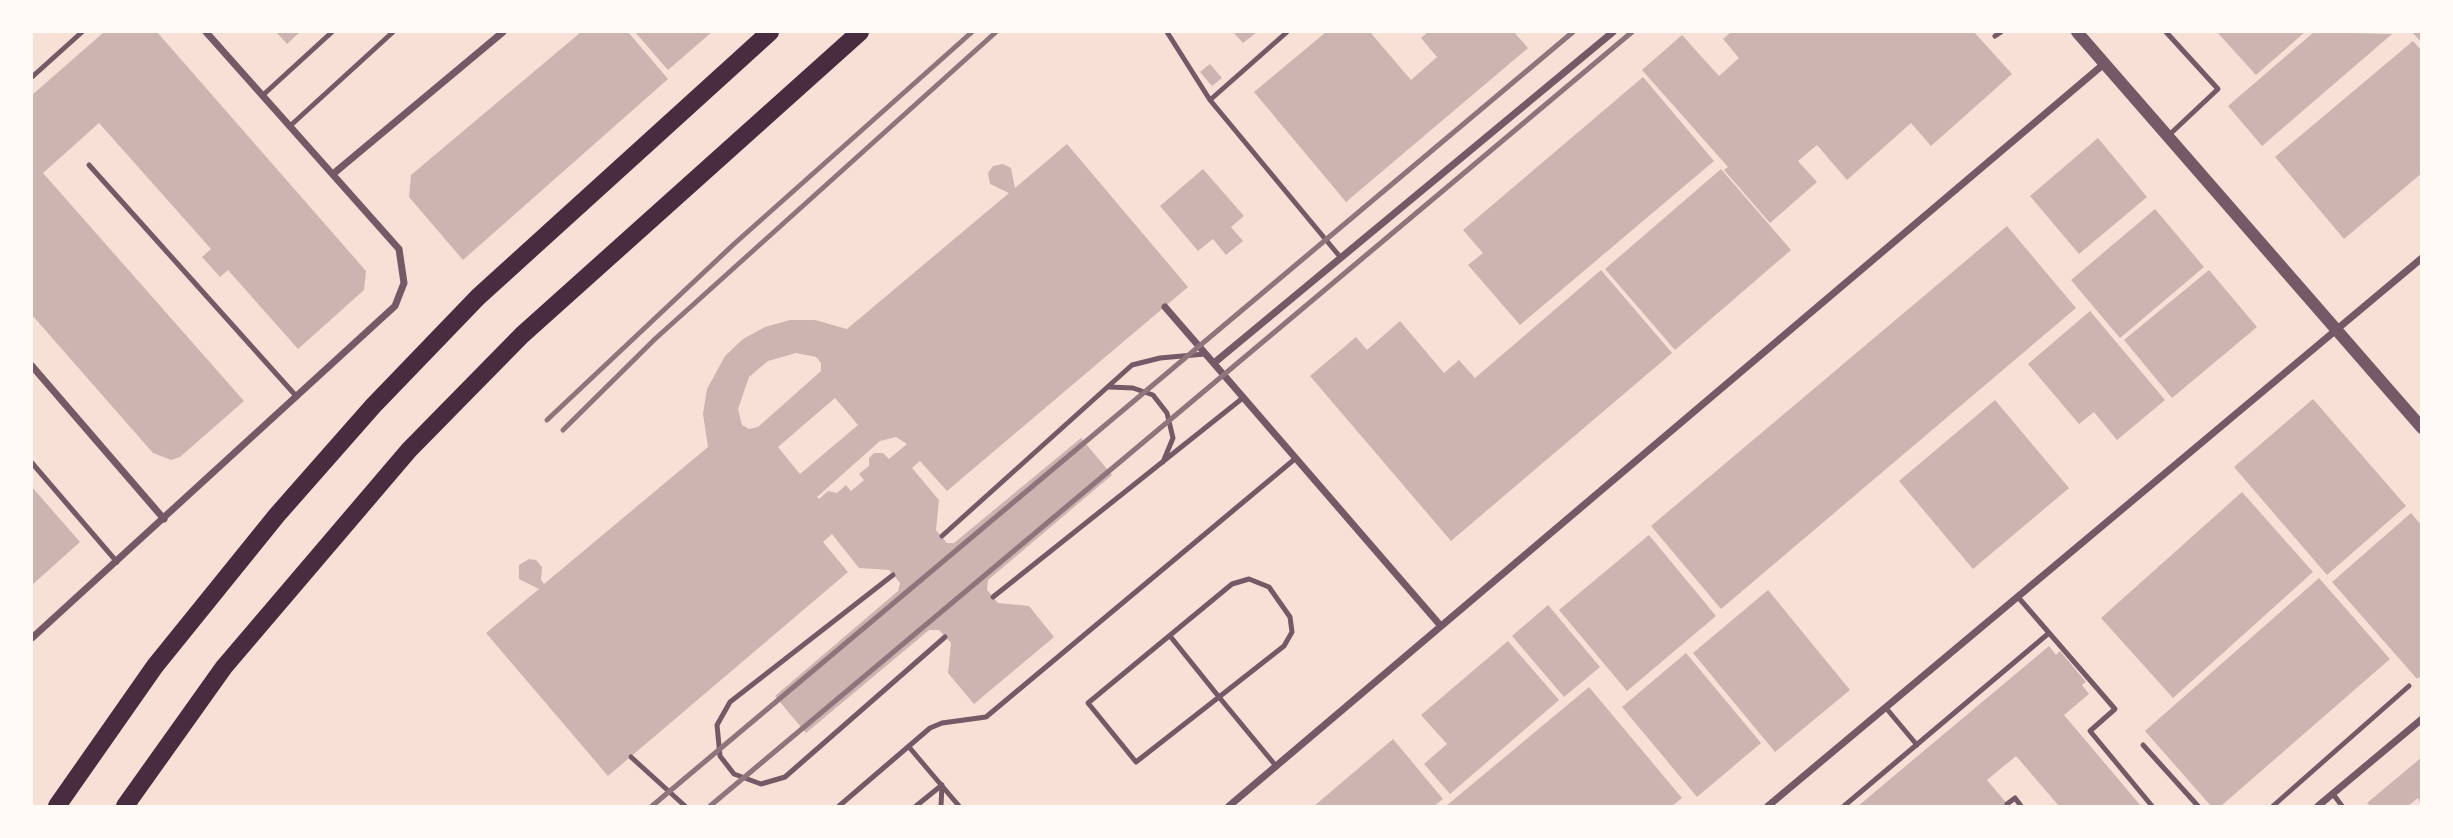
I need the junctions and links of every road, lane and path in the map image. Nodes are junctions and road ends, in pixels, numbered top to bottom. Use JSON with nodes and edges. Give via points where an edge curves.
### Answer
{"nodes":[{"id":1,"x":82,"y":32,"type":"edge"},
{"id":2,"x":206,"y":32,"type":"edge"},
{"id":3,"x":332,"y":32,"type":"edge"},
{"id":4,"x":393,"y":32,"type":"edge"},
{"id":5,"x":503,"y":32,"type":"edge"},
{"id":6,"x":770,"y":32,"type":"edge"},
{"id":7,"x":860,"y":32,"type":"edge"},
{"id":8,"x":1167,"y":32,"type":"edge"},
{"id":9,"x":1287,"y":32,"type":"edge"},
{"id":10,"x":1613,"y":32,"type":"edge"},
{"id":11,"x":2001,"y":32,"type":"edge"},
{"id":12,"x":2077,"y":32,"type":"edge"},
{"id":13,"x":2166,"y":32,"type":"edge"},
{"id":14,"x":1994,"y":36,"type":"dead end"},
{"id":15,"x":2105,"y":63,"type":"junction"},
{"id":16,"x":32,"y":77,"type":"edge"},
{"id":17,"x":263,"y":95,"type":"junction"},
{"id":18,"x":1210,"y":100,"type":"junction"},
{"id":19,"x":290,"y":125,"type":"junction"},
{"id":20,"x":2168,"y":136,"type":"junction"},
{"id":21,"x":89,"y":165,"type":"dead end"},
{"id":22,"x":333,"y":174,"type":"junction"},
{"id":23,"x":1341,"y":258,"type":"junction"},
{"id":24,"x":2421,"y":258,"type":"edge"},
{"id":25,"x":1165,"y":307,"type":"dead end"},
{"id":26,"x":2336,"y":330,"type":"junction"},
{"id":27,"x":1205,"y":354,"type":"junction"},
{"id":28,"x":1214,"y":363,"type":"junction"},
{"id":29,"x":32,"y":366,"type":"edge"},
{"id":30,"x":1110,"y":387,"type":"junction"},
{"id":31,"x":297,"y":397,"type":"junction"},
{"id":32,"x":1244,"y":397,"type":"junction"},
{"id":33,"x":2421,"y":428,"type":"edge"},
{"id":34,"x":1296,"y":458,"type":"junction"},
{"id":35,"x":32,"y":463,"type":"edge"},
{"id":36,"x":1161,"y":465,"type":"junction"},
{"id":37,"x":164,"y":519,"type":"junction"},
{"id":38,"x":942,"y":537,"type":"dead end"},
{"id":39,"x":117,"y":562,"type":"junction"},
{"id":40,"x":893,"y":575,"type":"dead end"},
{"id":41,"x":993,"y":597,"type":"dead end"},
{"id":42,"x":2018,"y":597,"type":"junction"},
{"id":43,"x":1440,"y":625,"type":"junction"},
{"id":44,"x":2049,"y":633,"type":"junction"},
{"id":45,"x":1170,"y":636,"type":"junction"},
{"id":46,"x":945,"y":637,"type":"dead end"},
{"id":47,"x":32,"y":638,"type":"edge"},
{"id":48,"x":2409,"y":686,"type":"dead end"},
{"id":49,"x":1219,"y":697,"type":"junction"},
{"id":50,"x":1886,"y":708,"type":"junction"},
{"id":51,"x":2421,"y":719,"type":"edge"},
{"id":52,"x":2143,"y":744,"type":"dead end"},
{"id":53,"x":1917,"y":745,"type":"junction"},
{"id":54,"x":909,"y":747,"type":"junction"},
{"id":55,"x":631,"y":757,"type":"dead end"},
{"id":56,"x":1276,"y":766,"type":"junction"},
{"id":57,"x":942,"y":785,"type":"junction"},
{"id":58,"x":2333,"y":794,"type":"junction"},
{"id":59,"x":2007,"y":804,"type":"dead end"},
{"id":60,"x":57,"y":807,"type":"edge"},
{"id":61,"x":125,"y":807,"type":"edge"},
{"id":62,"x":685,"y":807,"type":"edge"},
{"id":63,"x":839,"y":807,"type":"edge"},
{"id":64,"x":916,"y":807,"type":"edge"},
{"id":65,"x":941,"y":807,"type":"edge"},
{"id":66,"x":959,"y":807,"type":"edge"},
{"id":67,"x":1229,"y":807,"type":"edge"},
{"id":68,"x":1768,"y":807,"type":"edge"},
{"id":69,"x":1844,"y":807,"type":"edge"},
{"id":70,"x":2021,"y":807,"type":"edge"},
{"id":71,"x":2152,"y":807,"type":"edge"},
{"id":72,"x":2198,"y":807,"type":"edge"},
{"id":73,"x":2273,"y":807,"type":"edge"},
{"id":74,"x":2318,"y":807,"type":"edge"},
{"id":75,"x":2342,"y":807,"type":"edge"}],
"edges":[{"from":1,"to":16,"type":"lane"},
{"from":2,"to":17,"type":"street"},
{"from":3,"to":17,"type":"lane"},
{"from":4,"to":19,"type":"lane"},
{"from":5,"to":22,"type":"street"},
{"from":6,"to":60,"type":"main road","via":[[478,297],[373,406],[277,515],[155,666]]},
{"from":7,"to":61,"type":"main road","via":[[522,335],[409,450],[224,667]]},
{"from":8,"to":18,"type":"lane"},
{"from":9,"to":18,"type":"lane"},
{"from":10,"to":23,"type":"street"},
{"from":11,"to":14,"type":"lane"},
{"from":12,"to":15,"type":"street"},
{"from":13,"to":20,"type":"lane","via":[[2218,89]]},
{"from":15,"to":20,"type":"street"},
{"from":15,"to":43,"type":"street"},
{"from":17,"to":19,"type":"street"},
{"from":18,"to":23,"type":"lane"},
{"from":19,"to":22,"type":"street"},
{"from":20,"to":26,"type":"street"},
{"from":21,"to":31,"type":"lane"},
{"from":22,"to":31,"type":"street","via":[[399,249],[404,283],[395,306]]},
{"from":23,"to":28,"type":"street"},
{"from":24,"to":26,"type":"street"},
{"from":25,"to":27,"type":"street"},
{"from":26,"to":33,"type":"street"},
{"from":26,"to":42,"type":"street"},
{"from":27,"to":28,"type":"street"},
{"from":27,"to":30,"type":"lane","via":[[1132,365]]},
{"from":28,"to":32,"type":"street"},
{"from":29,"to":37,"type":"street"},
{"from":30,"to":36,"type":"lane","via":[[1153,395],[1167,413],[1173,438]]},
{"from":30,"to":38,"type":"lane"},
{"from":31,"to":37,"type":"street"},
{"from":32,"to":34,"type":"street"},
{"from":32,"to":36,"type":"lane"},
{"from":34,"to":43,"type":"street"},
{"from":34,"to":54,"type":"lane","via":[[986,718],[942,723]]},
{"from":35,"to":39,"type":"lane"},
{"from":36,"to":41,"type":"lane"},
{"from":37,"to":39,"type":"street"},
{"from":39,"to":47,"type":"street"},
{"from":40,"to":46,"type":"lane","via":[[730,702],[717,725],[720,756],[734,774],[761,783],[778,781],[793,772]]},
{"from":42,"to":44,"type":"lane"},
{"from":42,"to":50,"type":"street"},
{"from":43,"to":56,"type":"street"},
{"from":44,"to":53,"type":"lane"},
{"from":44,"to":71,"type":"lane","via":[[2115,709],[2090,731]]},
{"from":45,"to":49,"type":"lane"},
{"from":45,"to":49,"type":"lane","via":[[1232,584],[1249,579],[1269,587],[1290,617],[1292,632],[1284,646]]},
{"from":45,"to":49,"type":"lane","via":[[1088,703],[1112,733],[1136,762]]},
{"from":48,"to":73,"type":"lane"},
{"from":49,"to":56,"type":"lane"},
{"from":50,"to":53,"type":"lane"},
{"from":50,"to":68,"type":"street"},
{"from":51,"to":58,"type":"street"},
{"from":52,"to":72,"type":"lane"},
{"from":53,"to":69,"type":"lane"},
{"from":54,"to":57,"type":"lane"},
{"from":54,"to":63,"type":"lane"},
{"from":55,"to":62,"type":"lane"},
{"from":56,"to":67,"type":"street"},
{"from":57,"to":64,"type":"lane"},
{"from":57,"to":65,"type":"lane"},
{"from":57,"to":66,"type":"lane"},
{"from":58,"to":74,"type":"street"},
{"from":58,"to":75,"type":"lane"},
{"from":59,"to":70,"type":"lane","via":[[2015,798]]}]}
